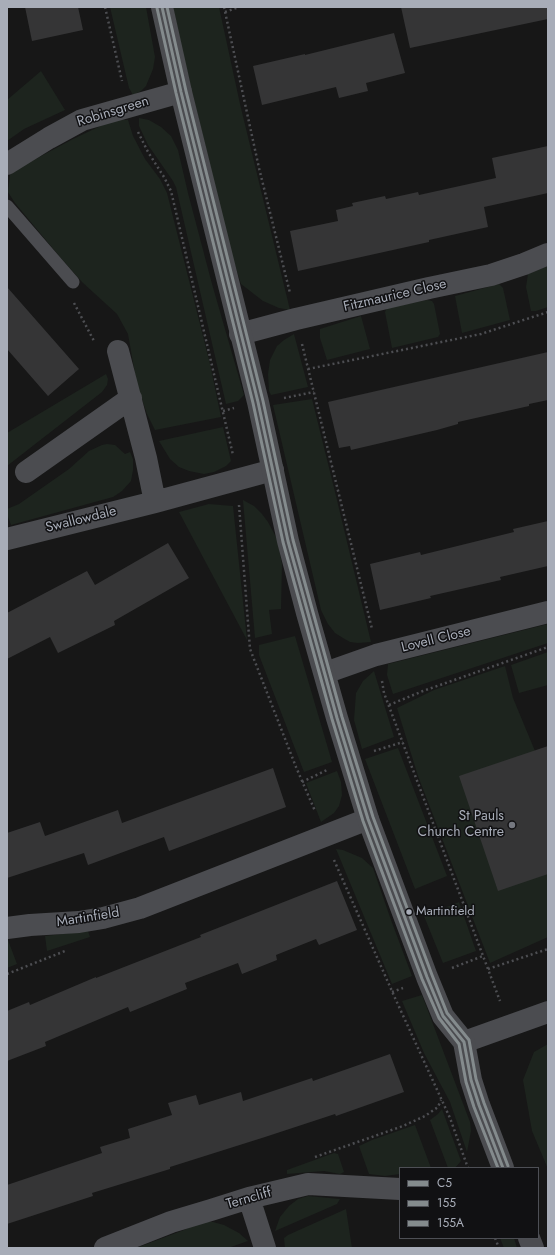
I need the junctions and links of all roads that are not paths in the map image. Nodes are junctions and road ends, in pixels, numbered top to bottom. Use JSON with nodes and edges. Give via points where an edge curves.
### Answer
{"nodes":[{"id":1,"x":162,"y":7,"type":"edge"},
{"id":2,"x":181,"y":92,"type":"junction"},
{"id":3,"x":7,"y":164,"type":"edge"},
{"id":4,"x":7,"y":206,"type":"edge"},
{"id":5,"x":548,"y":254,"type":"edge"},
{"id":6,"x":73,"y":282,"type":"road end"},
{"id":7,"x":240,"y":334,"type":"junction"},
{"id":8,"x":118,"y":351,"type":"road end"},
{"id":9,"x":131,"y":398,"type":"junction"},
{"id":10,"x":272,"y":470,"type":"junction"},
{"id":11,"x":26,"y":472,"type":"dead end"},
{"id":12,"x":155,"y":502,"type":"junction"},
{"id":13,"x":7,"y":539,"type":"edge"},
{"id":14,"x":548,"y":612,"type":"edge"},
{"id":15,"x":325,"y":673,"type":"junction"},
{"id":16,"x":368,"y":819,"type":"junction"},
{"id":17,"x":7,"y":928,"type":"edge"},
{"id":18,"x":548,"y":1012,"type":"edge"},
{"id":19,"x":464,"y":1042,"type":"junction"},
{"id":20,"x":503,"y":1167,"type":"edge"},
{"id":21,"x":399,"y":1189,"type":"edge"},
{"id":22,"x":248,"y":1198,"type":"junction"},
{"id":23,"x":105,"y":1248,"type":"edge"},
{"id":24,"x":265,"y":1248,"type":"edge"}],
"edges":[{"from":1,"to":2,"type":"street"},
{"from":2,"to":3,"type":"street","name":"Robinsgreen","via":[[82,120]]},
{"from":2,"to":7,"type":"street"},
{"from":4,"to":6,"type":"lane"},
{"from":5,"to":7,"type":"street","name":"Fitzmaurice Close","via":[[491,275]]},
{"from":7,"to":10,"type":"street"},
{"from":8,"to":9,"type":"street"},
{"from":9,"to":11,"type":"street"},
{"from":9,"to":12,"type":"street"},
{"from":10,"to":12,"type":"street","name":"Swallowdale"},
{"from":10,"to":15,"type":"street","via":[[288,541]]},
{"from":12,"to":13,"type":"street","name":"Swallowdale"},
{"from":14,"to":15,"type":"street","name":"Lovell Close","via":[[376,655]]},
{"from":15,"to":16,"type":"street"},
{"from":16,"to":17,"type":"street","name":"Martinfield","via":[[140,908],[79,922]]},
{"from":16,"to":19,"type":"street","via":[[443,1016]]},
{"from":18,"to":19,"type":"street"},
{"from":19,"to":20,"type":"street","via":[[471,1080]]},
{"from":21,"to":22,"type":"street","name":"Terncliff","via":[[308,1184]]},
{"from":22,"to":23,"type":"street","name":"Terncliff","via":[[171,1222]]},
{"from":22,"to":24,"type":"street"}]}
